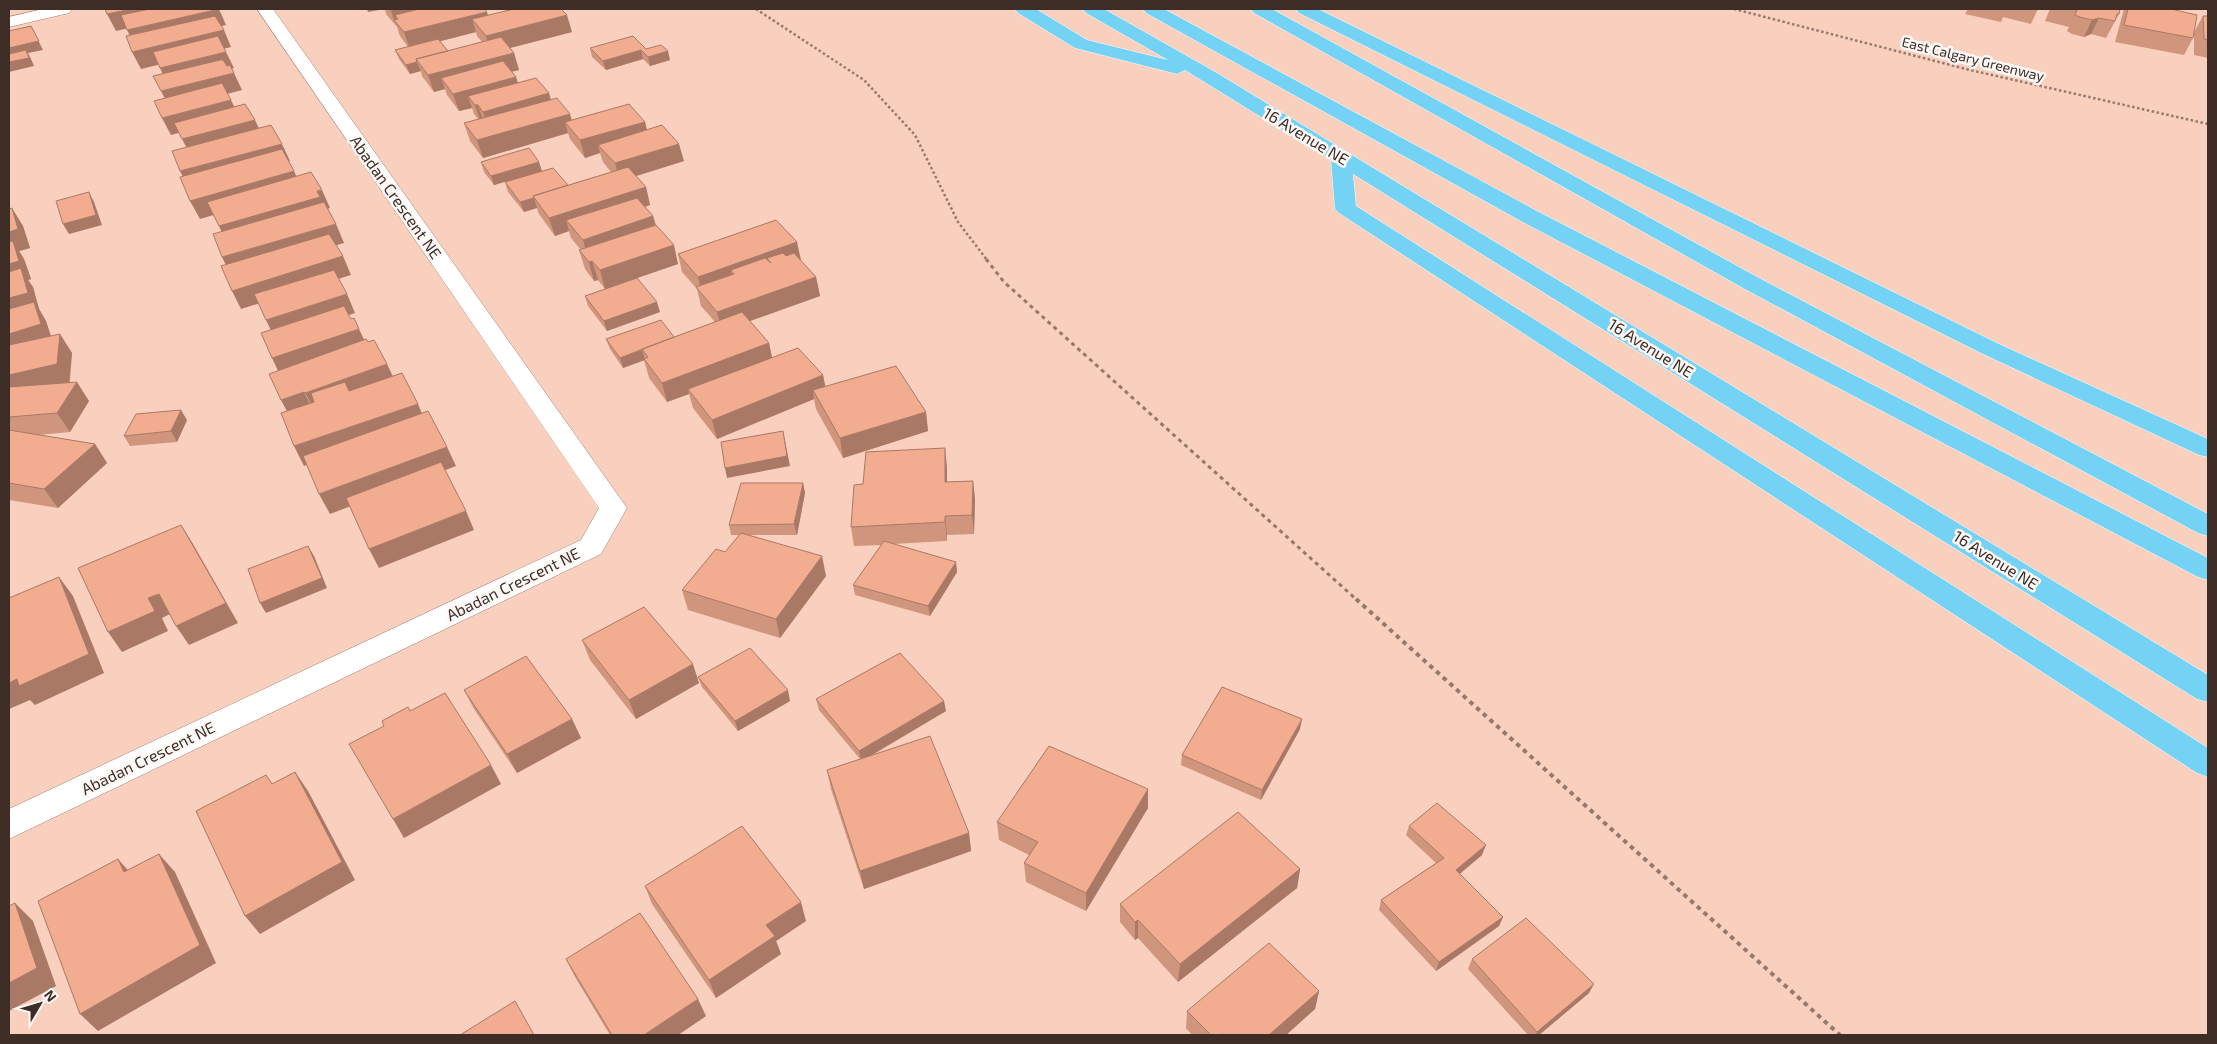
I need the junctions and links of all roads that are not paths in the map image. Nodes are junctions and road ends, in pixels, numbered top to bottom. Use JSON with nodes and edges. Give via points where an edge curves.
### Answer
{"nodes":[{"id":1,"x":63,"y":9,"type":"edge"},
{"id":2,"x":265,"y":9,"type":"edge"},
{"id":3,"x":1024,"y":9,"type":"edge"},
{"id":4,"x":1092,"y":9,"type":"edge"},
{"id":5,"x":1152,"y":9,"type":"edge"},
{"id":6,"x":1260,"y":9,"type":"edge"},
{"id":7,"x":1305,"y":9,"type":"edge"},
{"id":8,"x":9,"y":22,"type":"edge"},
{"id":9,"x":1210,"y":77,"type":"junction"},
{"id":10,"x":1341,"y":157,"type":"junction"},
{"id":11,"x":2208,"y":449,"type":"edge"},
{"id":12,"x":2208,"y":526,"type":"edge"},
{"id":13,"x":2208,"y":570,"type":"edge"},
{"id":14,"x":2208,"y":690,"type":"edge"},
{"id":15,"x":2208,"y":764,"type":"edge"},
{"id":16,"x":9,"y":825,"type":"edge"}],
"edges":[{"from":1,"to":8,"type":"street"},
{"from":2,"to":16,"type":"street","name":"Abadan Crescent NE","via":[[613,508],[591,547]]},
{"from":3,"to":9,"type":"highway","via":[[1082,44]]},
{"from":4,"to":9,"type":"highway","name":"16 Avenue NE"},
{"from":5,"to":13,"type":"highway","via":[[1527,215]]},
{"from":6,"to":12,"type":"highway","via":[[1750,283]]},
{"from":7,"to":11,"type":"highway","via":[[1728,221],[1991,349]]},
{"from":9,"to":10,"type":"highway","name":"16 Avenue NE"},
{"from":10,"to":14,"type":"highway","name":"16 Avenue NE"},
{"from":10,"to":15,"type":"highway","via":[[1346,209]]}]}
